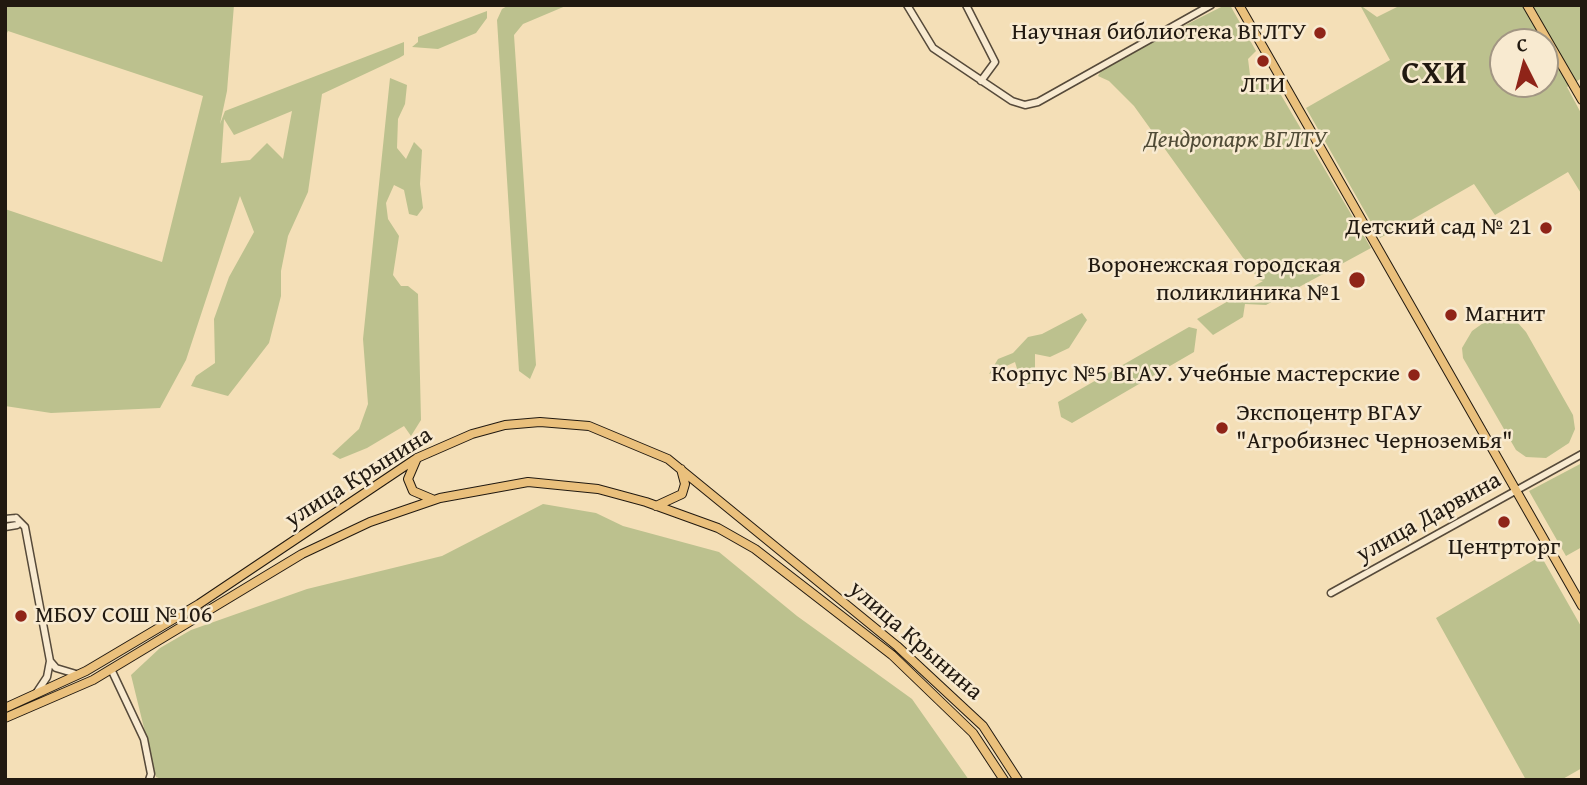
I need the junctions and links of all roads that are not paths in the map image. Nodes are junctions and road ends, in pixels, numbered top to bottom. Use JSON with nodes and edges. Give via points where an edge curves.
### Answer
{"nodes":[{"id":1,"x":907,"y":5,"type":"edge"},
{"id":2,"x":966,"y":5,"type":"edge"},
{"id":3,"x":1211,"y":5,"type":"edge"},
{"id":4,"x":1239,"y":5,"type":"edge"},
{"id":5,"x":1527,"y":5,"type":"edge"},
{"id":6,"x":981,"y":81,"type":"junction"},
{"id":7,"x":1582,"y":100,"type":"edge"},
{"id":8,"x":1582,"y":454,"type":"edge"},
{"id":9,"x":417,"y":458,"type":"junction"},
{"id":10,"x":681,"y":469,"type":"junction"},
{"id":11,"x":1516,"y":492,"type":"junction"},
{"id":12,"x":434,"y":500,"type":"junction"},
{"id":13,"x":656,"y":506,"type":"junction"},
{"id":14,"x":5,"y":519,"type":"edge"},
{"id":15,"x":17,"y":521,"type":"junction"},
{"id":16,"x":5,"y":527,"type":"edge"},
{"id":17,"x":1331,"y":593,"type":"dead end"},
{"id":18,"x":1582,"y":606,"type":"edge"},
{"id":19,"x":50,"y":662,"type":"junction"},
{"id":20,"x":110,"y":669,"type":"junction"},
{"id":21,"x":81,"y":674,"type":"junction"},
{"id":22,"x":34,"y":695,"type":"junction"},
{"id":23,"x":5,"y":708,"type":"edge"},
{"id":24,"x":5,"y":718,"type":"edge"},
{"id":25,"x":152,"y":779,"type":"edge"},
{"id":26,"x":1004,"y":780,"type":"edge"},
{"id":27,"x":1018,"y":780,"type":"edge"}],
"edges":[{"from":1,"to":6,"type":"street","via":[[933,48]]},
{"from":2,"to":6,"type":"street","via":[[995,62]]},
{"from":3,"to":6,"type":"street","via":[[1038,102],[1012,101]]},
{"from":4,"to":11,"type":"main road"},
{"from":5,"to":7,"type":"main road"},
{"from":8,"to":11,"type":"street","name":"улица Дарвина"},
{"from":9,"to":10,"type":"main road","name":"улица Крынина","via":[[472,434],[540,422],[589,426],[656,453]]},
{"from":9,"to":12,"type":"main road","via":[[408,479],[413,491]]},
{"from":9,"to":21,"type":"main road","name":"улица Крынина","via":[[199,604]]},
{"from":10,"to":13,"type":"main road","via":[[682,494]]},
{"from":10,"to":27,"type":"main road","name":"улица Крынина","via":[[897,646],[983,726]]},
{"from":11,"to":17,"type":"street","name":"улица Дарвина"},
{"from":11,"to":18,"type":"main road"},
{"from":12,"to":13,"type":"main road","name":"улица Крынина","via":[[528,482],[598,489]]},
{"from":12,"to":20,"type":"main road","name":"улица Крынина","via":[[370,522],[302,554]]},
{"from":13,"to":26,"type":"main road","name":"улица Крынина","via":[[718,528],[755,549],[892,655],[973,733]]},
{"from":14,"to":15,"type":"street"},
{"from":15,"to":16,"type":"street"},
{"from":15,"to":19,"type":"street","via":[[27,538]]},
{"from":19,"to":21,"type":"street","via":[[69,674]]},
{"from":19,"to":22,"type":"street","via":[[47,677]]},
{"from":20,"to":24,"type":"main road","name":"улица Крынина"},
{"from":20,"to":25,"type":"street","via":[[144,739]]},
{"from":21,"to":22,"type":"main road","name":"улица Крынина"},
{"from":22,"to":23,"type":"main road","name":"улица Крынина"}]}
